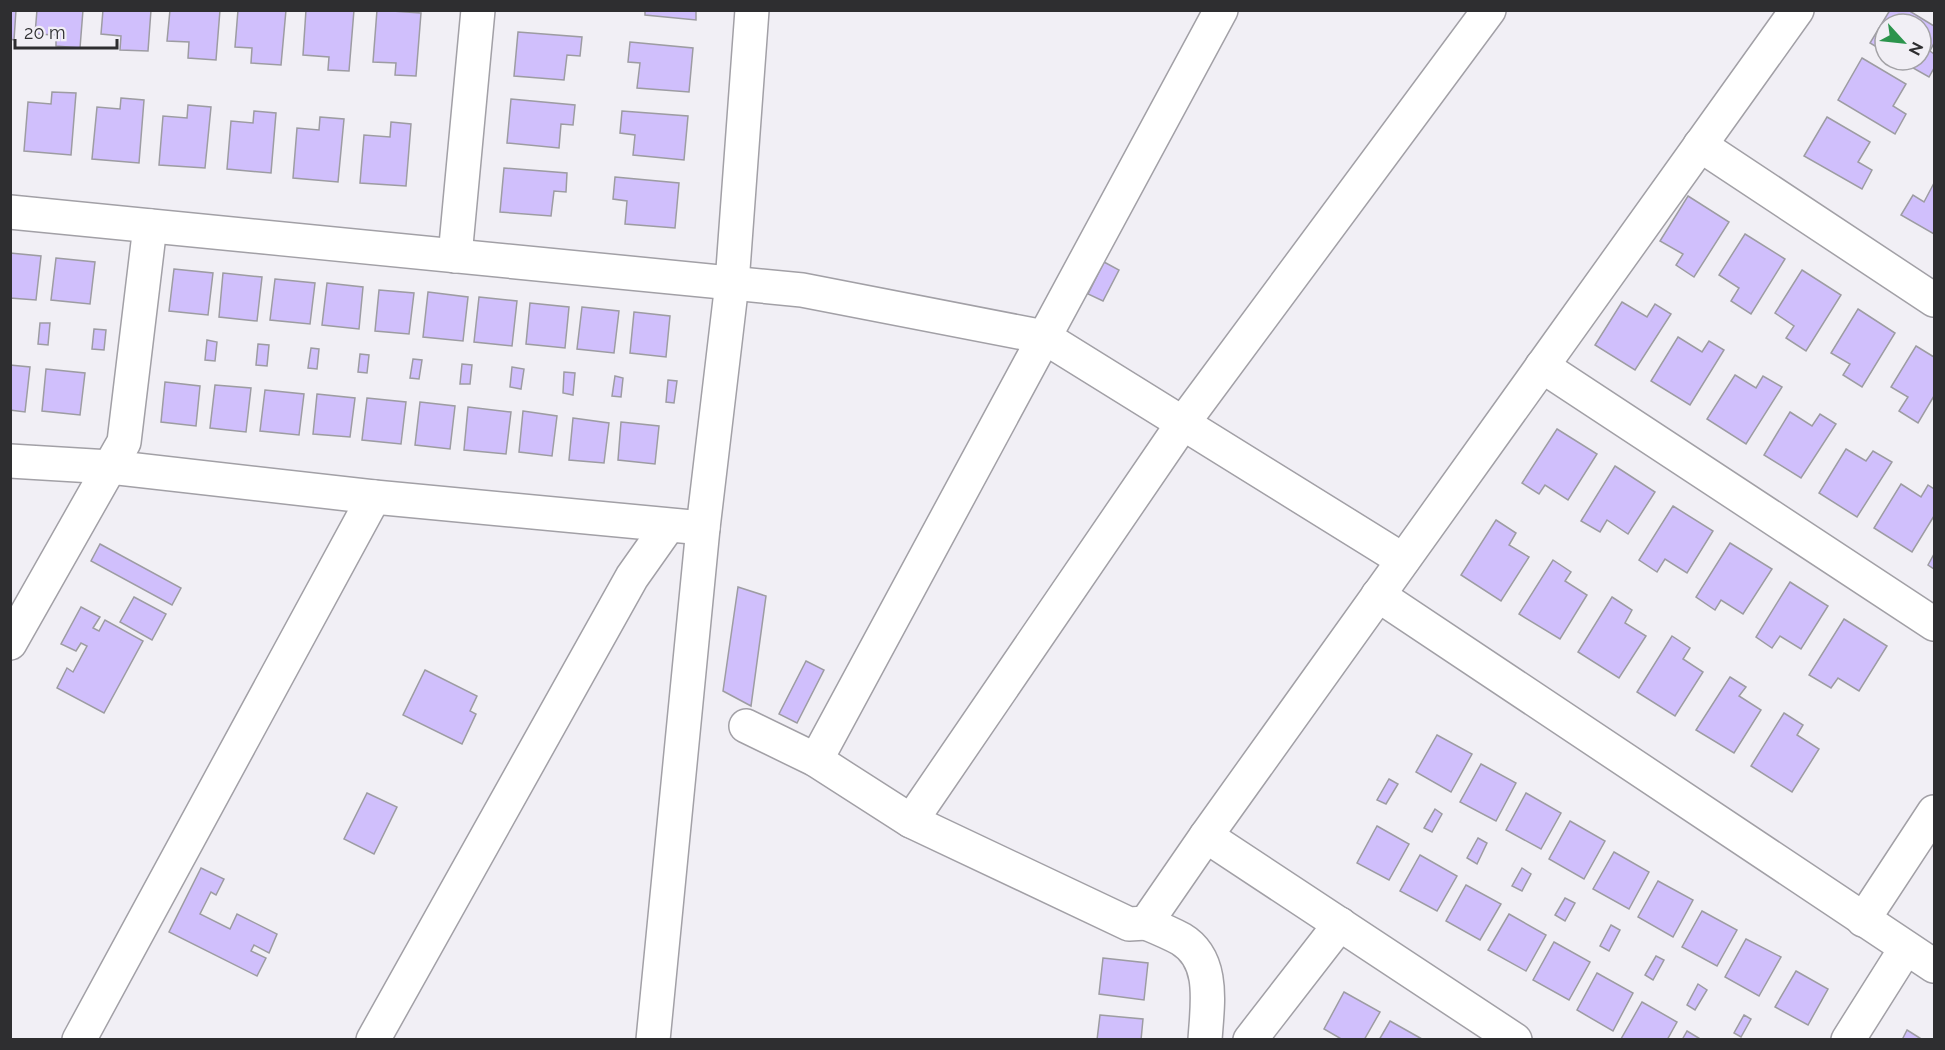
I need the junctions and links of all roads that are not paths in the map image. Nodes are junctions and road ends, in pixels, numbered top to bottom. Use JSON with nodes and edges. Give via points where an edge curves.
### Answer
{"nodes":[{"id":1,"x":478,"y":10,"type":"edge"},
{"id":2,"x":752,"y":10,"type":"edge"},
{"id":3,"x":1221,"y":10,"type":"edge"},
{"id":4,"x":1489,"y":10,"type":"edge"},
{"id":5,"x":1797,"y":10,"type":"edge"},
{"id":6,"x":1700,"y":145,"type":"junction"},
{"id":7,"x":10,"y":212,"type":"edge"},
{"id":8,"x":150,"y":226,"type":"junction"},
{"id":9,"x":455,"y":256,"type":"junction"},
{"id":10,"x":732,"y":283,"type":"junction"},
{"id":11,"x":1935,"y":300,"type":"edge"},
{"id":12,"x":1044,"y":337,"type":"junction"},
{"id":13,"x":1542,"y":366,"type":"junction"},
{"id":14,"x":1183,"y":423,"type":"junction"},
{"id":15,"x":10,"y":461,"type":"edge"},
{"id":16,"x":110,"y":467,"type":"junction"},
{"id":17,"x":374,"y":497,"type":"junction"},
{"id":18,"x":668,"y":526,"type":"junction"},
{"id":19,"x":703,"y":528,"type":"junction"},
{"id":20,"x":1403,"y":560,"type":"junction"},
{"id":21,"x":1378,"y":594,"type":"junction"},
{"id":22,"x":1935,"y":624,"type":"edge"},
{"id":23,"x":10,"y":643,"type":"edge"},
{"id":24,"x":746,"y":726,"type":"dead end"},
{"id":25,"x":816,"y":760,"type":"junction"},
{"id":26,"x":1935,"y":812,"type":"edge"},
{"id":27,"x":911,"y":821,"type":"junction"},
{"id":28,"x":1206,"y":836,"type":"junction"},
{"id":29,"x":1863,"y":920,"type":"junction"},
{"id":30,"x":1146,"y":923,"type":"junction"},
{"id":31,"x":1340,"y":924,"type":"junction"},
{"id":32,"x":1906,"y":948,"type":"junction"},
{"id":33,"x":1935,"y":966,"type":"edge"},
{"id":34,"x":79,"y":1040,"type":"edge"},
{"id":35,"x":374,"y":1040,"type":"edge"},
{"id":36,"x":653,"y":1040,"type":"edge"},
{"id":37,"x":1205,"y":1040,"type":"edge"},
{"id":38,"x":1250,"y":1040,"type":"edge"},
{"id":39,"x":1515,"y":1040,"type":"edge"},
{"id":40,"x":1848,"y":1040,"type":"edge"}],
"edges":[{"from":1,"to":9,"type":"street"},
{"from":2,"to":10,"type":"street"},
{"from":3,"to":12,"type":"street"},
{"from":4,"to":14,"type":"street"},
{"from":5,"to":6,"type":"street"},
{"from":6,"to":11,"type":"street"},
{"from":6,"to":13,"type":"street"},
{"from":7,"to":8,"type":"street"},
{"from":8,"to":9,"type":"street"},
{"from":8,"to":16,"type":"street","via":[[124,442]]},
{"from":9,"to":10,"type":"street"},
{"from":10,"to":12,"type":"street","via":[[802,290]]},
{"from":10,"to":19,"type":"street"},
{"from":12,"to":14,"type":"street"},
{"from":12,"to":25,"type":"street"},
{"from":13,"to":20,"type":"street"},
{"from":13,"to":22,"type":"street"},
{"from":14,"to":20,"type":"street"},
{"from":14,"to":27,"type":"street"},
{"from":15,"to":16,"type":"street"},
{"from":16,"to":17,"type":"street"},
{"from":16,"to":23,"type":"street"},
{"from":17,"to":18,"type":"street"},
{"from":17,"to":34,"type":"street"},
{"from":18,"to":19,"type":"street"},
{"from":18,"to":35,"type":"street","via":[[632,577]]},
{"from":19,"to":36,"type":"street"},
{"from":20,"to":21,"type":"street"},
{"from":21,"to":28,"type":"street"},
{"from":21,"to":29,"type":"street"},
{"from":24,"to":25,"type":"street"},
{"from":25,"to":27,"type":"street"},
{"from":26,"to":29,"type":"street"},
{"from":27,"to":30,"type":"street","via":[[1129,924]]},
{"from":28,"to":30,"type":"street"},
{"from":28,"to":31,"type":"street"},
{"from":29,"to":32,"type":"street"},
{"from":30,"to":37,"type":"street","via":[[1183,940],[1202,962],[1208,984]]},
{"from":31,"to":38,"type":"street"},
{"from":31,"to":39,"type":"street"},
{"from":32,"to":33,"type":"street"},
{"from":32,"to":40,"type":"street"}]}
